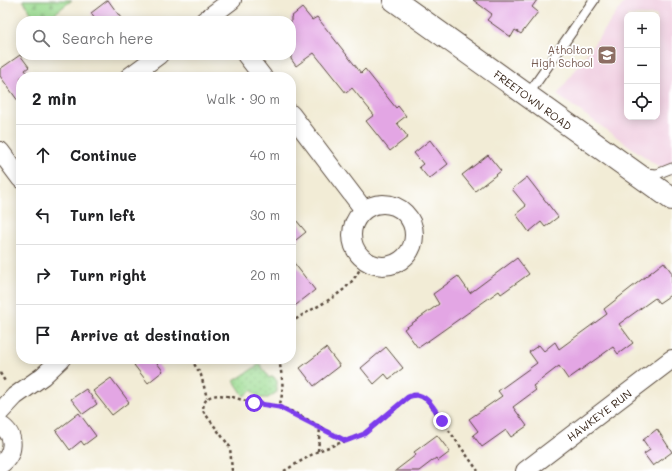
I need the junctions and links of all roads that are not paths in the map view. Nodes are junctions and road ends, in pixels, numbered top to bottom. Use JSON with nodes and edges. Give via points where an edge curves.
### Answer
{"nodes":[{"id":1,"x":232,"y":0,"type":"edge"},
{"id":2,"x":394,"y":0,"type":"edge"},
{"id":3,"x":594,"y":0,"type":"edge"},
{"id":4,"x":215,"y":16,"type":"edge"},
{"id":5,"x":151,"y":60,"type":"edge"},
{"id":6,"x":250,"y":60,"type":"edge"},
{"id":7,"x":136,"y":72,"type":"edge"},
{"id":8,"x":259,"y":72,"type":"edge"},
{"id":9,"x":527,"y":96,"type":"junction"},
{"id":10,"x":296,"y":121,"type":"edge"},
{"id":11,"x":0,"y":151,"type":"edge"},
{"id":12,"x":16,"y":166,"type":"edge"},
{"id":13,"x":672,"y":168,"type":"edge"},
{"id":14,"x":636,"y":173,"type":"junction"},
{"id":15,"x":672,"y":199,"type":"edge"},
{"id":16,"x":364,"y":210,"type":"junction"},
{"id":17,"x":672,"y":359,"type":"edge"},
{"id":18,"x":56,"y":364,"type":"edge"},
{"id":19,"x":0,"y":412,"type":"edge"},
{"id":20,"x":0,"y":425,"type":"edge"},
{"id":21,"x":0,"y":465,"type":"edge"},
{"id":22,"x":525,"y":471,"type":"edge"}],
"edges":[{"from":1,"to":4,"type":"street"},
{"from":2,"to":9,"type":"street","name":"FREETOWN ROAD"},
{"from":3,"to":9,"type":"lane"},
{"from":5,"to":7,"type":"street"},
{"from":6,"to":8,"type":"street"},
{"from":9,"to":14,"type":"street","name":"FREETOWN ROAD"},
{"from":10,"to":16,"type":"street"},
{"from":11,"to":12,"type":"street"},
{"from":13,"to":14,"type":"lane","via":[[657,174]]},
{"from":14,"to":15,"type":"street","name":"FREETOWN ROAD"},
{"from":16,"to":16,"type":"street","via":[[356,219],[352,231],[356,251],[364,260],[382,267],[402,260],[410,252],[415,235],[408,215],[400,208],[383,204],[373,205]]},
{"from":17,"to":22,"type":"street","name":"HAWKEYE RUN"},
{"from":18,"to":19,"type":"street","via":[[15,396]]},
{"from":20,"to":21,"type":"street","via":[[9,434],[12,446],[7,460]]}]}
